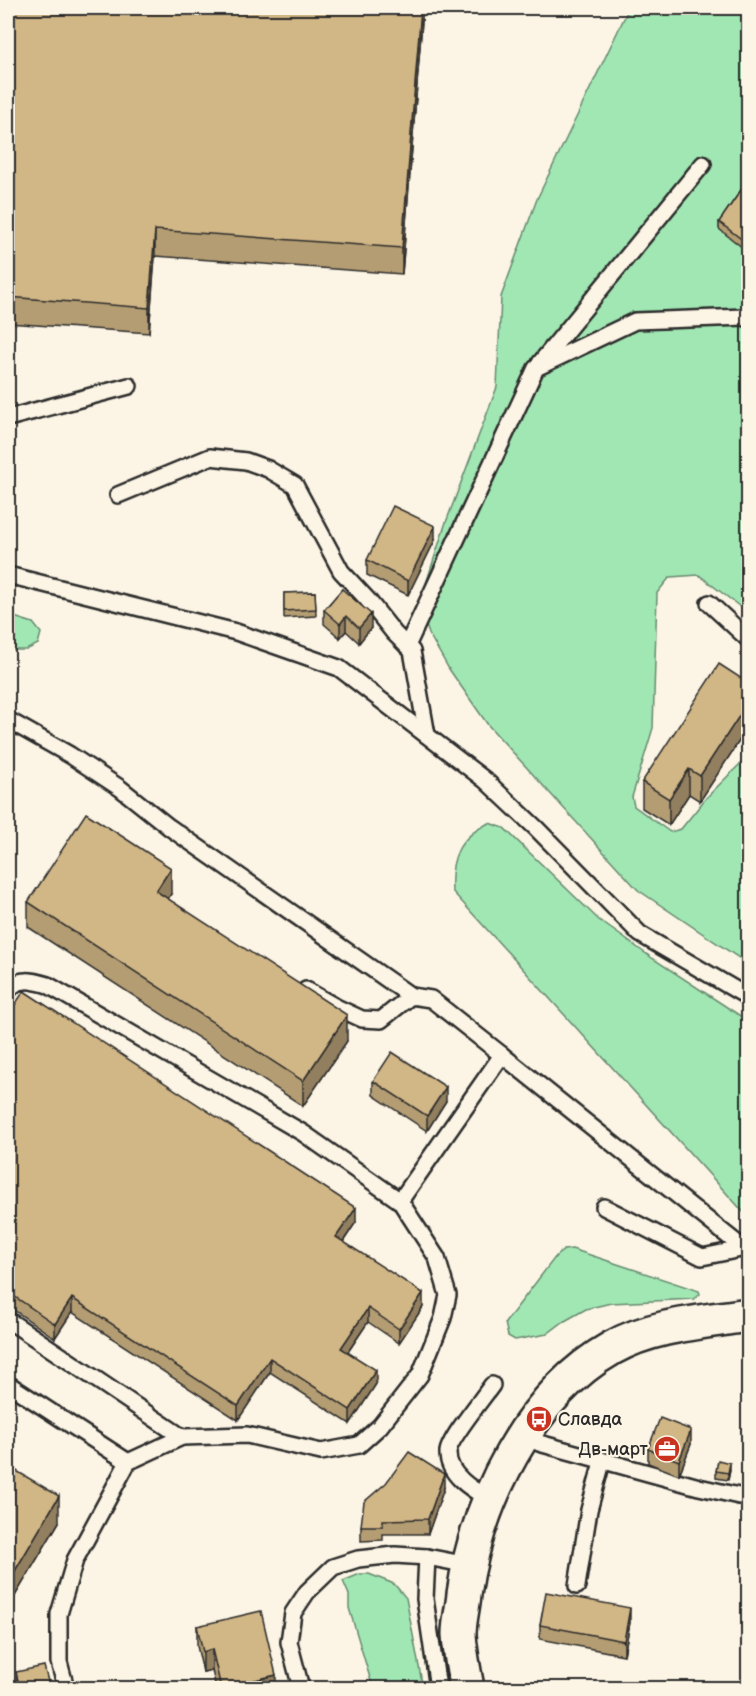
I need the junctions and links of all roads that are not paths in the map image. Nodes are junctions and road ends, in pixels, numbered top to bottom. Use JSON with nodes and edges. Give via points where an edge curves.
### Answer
{"nodes":[{"id":1,"x":703,"y":164,"type":"dead end"},
{"id":2,"x":748,"y":319,"type":"edge"},
{"id":3,"x":536,"y":368,"type":"junction"},
{"id":4,"x":129,"y":386,"type":"dead end"},
{"id":5,"x":8,"y":418,"type":"edge"},
{"id":6,"x":118,"y":495,"type":"dead end"},
{"id":7,"x":9,"y":574,"type":"edge"},
{"id":8,"x":709,"y":603,"type":"dead end"},
{"id":9,"x":748,"y":639,"type":"edge"},
{"id":10,"x":407,"y":646,"type":"junction"},
{"id":11,"x":8,"y":720,"type":"edge"},
{"id":12,"x":428,"y":735,"type":"junction"},
{"id":13,"x":296,"y":984,"type":"edge"},
{"id":14,"x":8,"y":991,"type":"edge"},
{"id":15,"x":411,"y":996,"type":"junction"},
{"id":16,"x":748,"y":997,"type":"edge"},
{"id":17,"x":502,"y":1055,"type":"junction"},
{"id":18,"x":400,"y":1202,"type":"junction"},
{"id":19,"x":604,"y":1207,"type":"dead end"},
{"id":20,"x":747,"y":1250,"type":"edge"},
{"id":21,"x":748,"y":1316,"type":"edge"},
{"id":22,"x":8,"y":1320,"type":"edge"},
{"id":23,"x":748,"y":1338,"type":"edge"},
{"id":24,"x":8,"y":1384,"type":"edge"},
{"id":25,"x":492,"y":1385,"type":"dead end"},
{"id":26,"x":182,"y":1437,"type":"junction"},
{"id":27,"x":538,"y":1443,"type":"junction"},
{"id":28,"x":128,"y":1462,"type":"junction"},
{"id":29,"x":602,"y":1462,"type":"junction"},
{"id":30,"x":748,"y":1498,"type":"edge"},
{"id":31,"x":490,"y":1500,"type":"junction"},
{"id":32,"x":427,"y":1557,"type":"junction"},
{"id":33,"x":468,"y":1565,"type":"junction"},
{"id":34,"x":577,"y":1586,"type":"dead end"},
{"id":35,"x":66,"y":1689,"type":"edge"},
{"id":36,"x":301,"y":1689,"type":"edge"},
{"id":37,"x":438,"y":1689,"type":"edge"},
{"id":38,"x":468,"y":1689,"type":"edge"},
{"id":39,"x":479,"y":1689,"type":"edge"}],
"edges":[{"from":1,"to":3,"type":"lane"},
{"from":2,"to":3,"type":"lane","via":[[745,316],[635,321]]},
{"from":3,"to":10,"type":"lane"},
{"from":4,"to":5,"type":"lane"},
{"from":6,"to":10,"type":"lane","via":[[210,457],[246,461],[282,476],[295,485],[341,572]]},
{"from":7,"to":12,"type":"lane","via":[[236,632],[339,668]]},
{"from":8,"to":9,"type":"lane"},
{"from":10,"to":12,"type":"lane","via":[[412,651]]},
{"from":11,"to":15,"type":"lane","via":[[120,788]]},
{"from":12,"to":16,"type":"lane","via":[[486,780],[640,934]]},
{"from":13,"to":15,"type":"lane","via":[[362,1019],[381,1020]]},
{"from":14,"to":18,"type":"lane","via":[[27,979],[48,985],[303,1133]]},
{"from":15,"to":17,"type":"lane","via":[[431,999]]},
{"from":17,"to":18,"type":"lane"},
{"from":17,"to":20,"type":"lane"},
{"from":18,"to":26,"type":"lane","via":[[437,1258],[448,1295],[420,1375],[380,1426],[359,1445],[321,1452],[247,1435]]},
{"from":19,"to":20,"type":"lane","via":[[702,1257]]},
{"from":21,"to":31,"type":"main road","via":[[658,1330],[614,1347],[577,1371],[548,1401],[524,1435]]},
{"from":22,"to":26,"type":"lane"},
{"from":23,"to":27,"type":"main road","via":[[661,1353],[624,1367],[593,1386],[564,1411]]},
{"from":24,"to":28,"type":"lane"},
{"from":25,"to":31,"type":"lane","via":[[448,1451],[456,1474]]},
{"from":26,"to":28,"type":"lane"},
{"from":27,"to":29,"type":"lane"},
{"from":27,"to":39,"type":"main road","via":[[504,1509],[483,1570],[472,1632]]},
{"from":28,"to":35,"type":"lane","via":[[75,1560],[59,1614],[59,1662]]},
{"from":29,"to":30,"type":"lane"},
{"from":29,"to":34,"type":"lane","via":[[589,1510]]},
{"from":31,"to":33,"type":"main road"},
{"from":32,"to":33,"type":"lane"},
{"from":32,"to":36,"type":"lane","via":[[358,1559],[333,1567],[307,1592],[293,1613],[289,1642]]},
{"from":32,"to":37,"type":"lane","via":[[425,1599]]},
{"from":33,"to":38,"type":"main road","via":[[459,1632]]}]}
